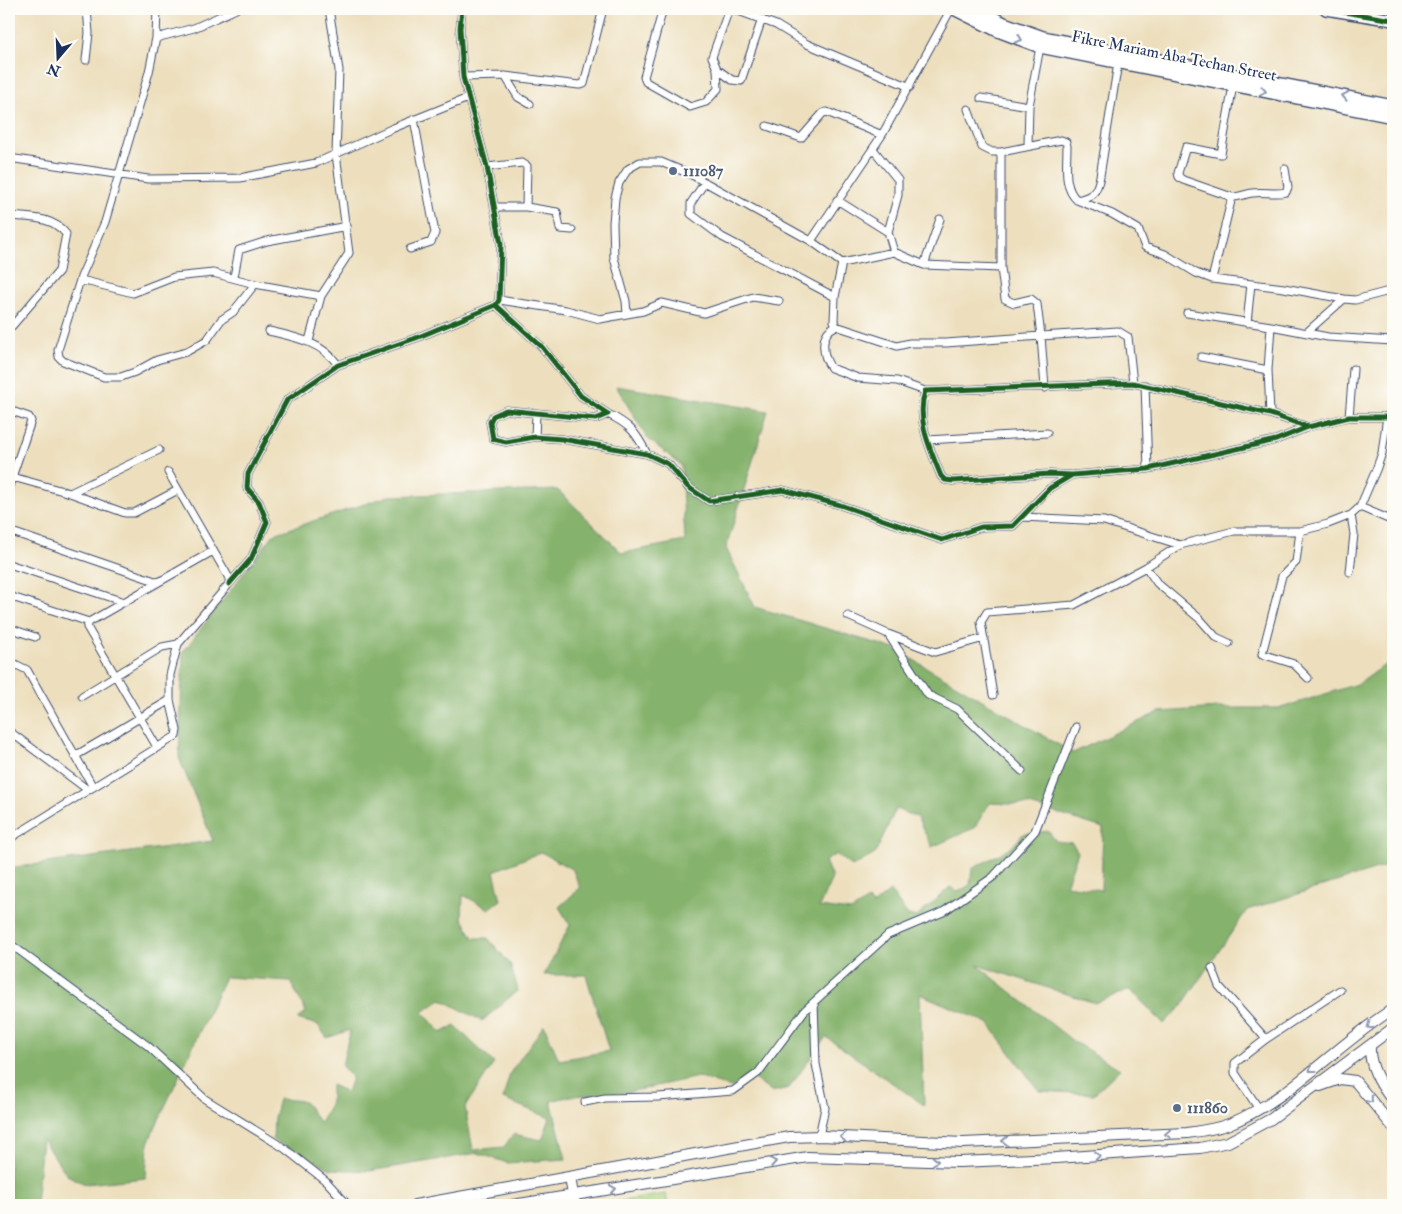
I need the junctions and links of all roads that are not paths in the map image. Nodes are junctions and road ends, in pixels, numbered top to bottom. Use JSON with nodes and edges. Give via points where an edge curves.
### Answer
{"nodes":[{"id":1,"x":87,"y":9,"type":"edge"},
{"id":2,"x":157,"y":9,"type":"edge"},
{"id":3,"x":236,"y":9,"type":"edge"},
{"id":4,"x":329,"y":9,"type":"edge"},
{"id":5,"x":462,"y":9,"type":"edge"},
{"id":6,"x":603,"y":9,"type":"edge"},
{"id":7,"x":662,"y":9,"type":"edge"},
{"id":8,"x":729,"y":9,"type":"edge"},
{"id":9,"x":738,"y":9,"type":"edge"},
{"id":10,"x":953,"y":9,"type":"edge"},
{"id":11,"x":976,"y":9,"type":"edge"},
{"id":12,"x":1326,"y":9,"type":"edge"},
{"id":13,"x":762,"y":19,"type":"junction"},
{"id":14,"x":1393,"y":20,"type":"edge"},
{"id":15,"x":156,"y":38,"type":"junction"},
{"id":16,"x":1040,"y":47,"type":"junction"},
{"id":17,"x":86,"y":60,"type":"dead end"},
{"id":18,"x":1118,"y":63,"type":"junction"},
{"id":19,"x":717,"y":68,"type":"junction"},
{"id":20,"x":505,"y":76,"type":"junction"},
{"id":21,"x":463,"y":77,"type":"junction"},
{"id":22,"x":1233,"y":85,"type":"junction"},
{"id":23,"x":910,"y":87,"type":"junction"},
{"id":24,"x":468,"y":98,"type":"junction"},
{"id":25,"x":981,"y":98,"type":"dead end"},
{"id":26,"x":530,"y":104,"type":"dead end"},
{"id":27,"x":1029,"y":106,"type":"junction"},
{"id":28,"x":968,"y":109,"type":"dead end"},
{"id":29,"x":1392,"y":111,"type":"edge"},
{"id":30,"x":414,"y":119,"type":"junction"},
{"id":31,"x":767,"y":126,"type":"dead end"},
{"id":32,"x":882,"y":135,"type":"junction"},
{"id":33,"x":1028,"y":145,"type":"junction"},
{"id":34,"x":873,"y":149,"type":"junction"},
{"id":35,"x":1001,"y":152,"type":"junction"},
{"id":36,"x":336,"y":154,"type":"junction"},
{"id":37,"x":9,"y":158,"type":"edge"},
{"id":38,"x":486,"y":167,"type":"junction"},
{"id":39,"x":1285,"y":169,"type":"dead end"},
{"id":40,"x":118,"y":174,"type":"junction"},
{"id":41,"x":705,"y":182,"type":"junction"},
{"id":42,"x":1232,"y":197,"type":"junction"},
{"id":43,"x":837,"y":200,"type":"junction"},
{"id":44,"x":1077,"y":200,"type":"junction"},
{"id":45,"x":495,"y":207,"type":"junction"},
{"id":46,"x":526,"y":207,"type":"junction"},
{"id":47,"x":9,"y":216,"type":"edge"},
{"id":48,"x":940,"y":219,"type":"dead end"},
{"id":49,"x":347,"y":226,"type":"junction"},
{"id":50,"x":572,"y":230,"type":"dead end"},
{"id":51,"x":888,"y":232,"type":"junction"},
{"id":52,"x":811,"y":241,"type":"junction"},
{"id":53,"x":410,"y":249,"type":"dead end"},
{"id":54,"x":894,"y":252,"type":"junction"},
{"id":55,"x":842,"y":263,"type":"junction"},
{"id":56,"x":924,"y":265,"type":"junction"},
{"id":57,"x":1001,"y":268,"type":"junction"},
{"id":58,"x":234,"y":277,"type":"junction"},
{"id":59,"x":80,"y":280,"type":"junction"},
{"id":60,"x":1212,"y":280,"type":"junction"},
{"id":61,"x":255,"y":284,"type":"junction"},
{"id":62,"x":1251,"y":284,"type":"junction"},
{"id":63,"x":1393,"y":290,"type":"edge"},
{"id":64,"x":321,"y":296,"type":"junction"},
{"id":65,"x":834,"y":297,"type":"junction"},
{"id":66,"x":1344,"y":299,"type":"junction"},
{"id":67,"x":779,"y":301,"type":"dead end"},
{"id":68,"x":497,"y":302,"type":"junction"},
{"id":69,"x":1187,"y":313,"type":"dead end"},
{"id":70,"x":627,"y":314,"type":"junction"},
{"id":71,"x":1247,"y":323,"type":"junction"},
{"id":72,"x":10,"y":326,"type":"edge"},
{"id":73,"x":836,"y":326,"type":"junction"},
{"id":74,"x":1270,"y":326,"type":"junction"},
{"id":75,"x":268,"y":331,"type":"dead end"},
{"id":76,"x":1308,"y":332,"type":"junction"},
{"id":77,"x":1041,"y":336,"type":"junction"},
{"id":78,"x":309,"y":341,"type":"junction"},
{"id":79,"x":1393,"y":341,"type":"edge"},
{"id":80,"x":1201,"y":357,"type":"dead end"},
{"id":81,"x":338,"y":365,"type":"junction"},
{"id":82,"x":1354,"y":369,"type":"dead end"},
{"id":83,"x":1268,"y":370,"type":"junction"},
{"id":84,"x":1134,"y":383,"type":"junction"},
{"id":85,"x":1145,"y":385,"type":"junction"},
{"id":86,"x":1045,"y":388,"type":"junction"},
{"id":87,"x":925,"y":391,"type":"junction"},
{"id":88,"x":9,"y":410,"type":"edge"},
{"id":89,"x":536,"y":414,"type":"junction"},
{"id":90,"x":608,"y":414,"type":"junction"},
{"id":91,"x":1270,"y":414,"type":"junction"},
{"id":92,"x":1349,"y":417,"type":"junction"},
{"id":93,"x":1390,"y":417,"type":"edge"},
{"id":94,"x":1308,"y":427,"type":"junction"},
{"id":95,"x":1047,"y":433,"type":"dead end"},
{"id":96,"x":535,"y":437,"type":"junction"},
{"id":97,"x":927,"y":440,"type":"junction"},
{"id":98,"x":158,"y":450,"type":"dead end"},
{"id":99,"x":647,"y":454,"type":"junction"},
{"id":100,"x":1148,"y":468,"type":"junction"},
{"id":101,"x":168,"y":472,"type":"dead end"},
{"id":102,"x":1072,"y":475,"type":"junction"},
{"id":103,"x":10,"y":476,"type":"edge"},
{"id":104,"x":9,"y":486,"type":"edge"},
{"id":105,"x":178,"y":490,"type":"junction"},
{"id":106,"x":70,"y":493,"type":"junction"},
{"id":107,"x":1360,"y":507,"type":"junction"},
{"id":108,"x":1351,"y":515,"type":"junction"},
{"id":109,"x":1022,"y":518,"type":"junction"},
{"id":110,"x":1393,"y":521,"type":"edge"},
{"id":111,"x":9,"y":531,"type":"edge"},
{"id":112,"x":1300,"y":531,"type":"junction"},
{"id":113,"x":1180,"y":545,"type":"junction"},
{"id":114,"x":213,"y":551,"type":"junction"},
{"id":115,"x":9,"y":564,"type":"edge"},
{"id":116,"x":1146,"y":567,"type":"junction"},
{"id":117,"x":1350,"y":572,"type":"dead end"},
{"id":118,"x":158,"y":582,"type":"junction"},
{"id":119,"x":229,"y":584,"type":"junction"},
{"id":120,"x":9,"y":596,"type":"edge"},
{"id":121,"x":124,"y":602,"type":"junction"},
{"id":122,"x":848,"y":616,"type":"dead end"},
{"id":123,"x":89,"y":622,"type":"junction"},
{"id":124,"x":9,"y":628,"type":"edge"},
{"id":125,"x":888,"y":634,"type":"junction"},
{"id":126,"x":35,"y":637,"type":"dead end"},
{"id":127,"x":984,"y":638,"type":"junction"},
{"id":128,"x":1229,"y":643,"type":"dead end"},
{"id":129,"x":178,"y":644,"type":"junction"},
{"id":130,"x":9,"y":661,"type":"edge"},
{"id":131,"x":116,"y":676,"type":"junction"},
{"id":132,"x":1308,"y":678,"type":"dead end"},
{"id":133,"x":993,"y":695,"type":"dead end"},
{"id":134,"x":82,"y":696,"type":"dead end"},
{"id":135,"x":170,"y":700,"type":"junction"},
{"id":136,"x":140,"y":718,"type":"junction"},
{"id":137,"x":1076,"y":727,"type":"dead end"},
{"id":138,"x":10,"y":734,"type":"edge"},
{"id":139,"x":157,"y":748,"type":"junction"},
{"id":140,"x":75,"y":756,"type":"junction"},
{"id":141,"x":1022,"y":771,"type":"dead end"},
{"id":142,"x":90,"y":789,"type":"junction"},
{"id":143,"x":9,"y":839,"type":"edge"},
{"id":144,"x":9,"y":943,"type":"edge"},
{"id":145,"x":1212,"y":968,"type":"dead end"},
{"id":146,"x":1340,"y":990,"type":"dead end"},
{"id":147,"x":814,"y":1002,"type":"junction"},
{"id":148,"x":1392,"y":1010,"type":"edge"},
{"id":149,"x":1393,"y":1028,"type":"edge"},
{"id":150,"x":1266,"y":1039,"type":"junction"},
{"id":151,"x":1370,"y":1047,"type":"junction"},
{"id":152,"x":1298,"y":1080,"type":"junction"},
{"id":153,"x":1310,"y":1089,"type":"junction"},
{"id":154,"x":1393,"y":1101,"type":"edge"},
{"id":155,"x":585,"y":1102,"type":"dead end"},
{"id":156,"x":1258,"y":1109,"type":"junction"},
{"id":157,"x":1393,"y":1127,"type":"edge"},
{"id":158,"x":819,"y":1136,"type":"junction"},
{"id":159,"x":651,"y":1163,"type":"junction"},
{"id":160,"x":570,"y":1178,"type":"junction"},
{"id":161,"x":654,"y":1182,"type":"junction"},
{"id":162,"x":507,"y":1188,"type":"junction"},
{"id":163,"x":575,"y":1200,"type":"edge"},
{"id":164,"x":348,"y":1205,"type":"edge"},
{"id":165,"x":415,"y":1205,"type":"edge"},
{"id":166,"x":512,"y":1205,"type":"edge"}],
"edges":[{"from":1,"to":17,"type":"street"},
{"from":2,"to":15,"type":"street"},
{"from":3,"to":15,"type":"street","via":[[194,28]]},
{"from":4,"to":36,"type":"street","via":[[339,70]]},
{"from":5,"to":21,"type":"street"},
{"from":6,"to":20,"type":"street","via":[[584,84]]},
{"from":7,"to":19,"type":"street","via":[[644,77],[646,82],[690,107],[699,105],[718,89]]},
{"from":8,"to":19,"type":"street","via":[[712,57]]},
{"from":9,"to":13,"type":"street"},
{"from":10,"to":16,"type":"main road","name":"Fikre Mariam Aba Techan Street","one_way":true},
{"from":10,"to":23,"type":"street"},
{"from":29,"to":11,"type":"main road","name":"Fikre Mariam Aba Techan Street","one_way":true,"via":[[1043,37]]},
{"from":12,"to":14,"type":"main road"},
{"from":13,"to":19,"type":"street","via":[[740,81],[732,80]]},
{"from":13,"to":23,"type":"street","via":[[807,44]]},
{"from":15,"to":40,"type":"street"},
{"from":16,"to":18,"type":"main road","name":"Fikre Mariam Aba Techan Street"},
{"from":16,"to":27,"type":"street"},
{"from":18,"to":22,"type":"main road","name":"Fikre Mariam Aba Techan Street"},
{"from":18,"to":44,"type":"street","via":[[1098,190],[1094,195]]},
{"from":20,"to":21,"type":"street"},
{"from":20,"to":26,"type":"street","via":[[518,97]]},
{"from":21,"to":24,"type":"street"},
{"from":22,"to":29,"type":"main road","name":"Fikre Mariam Aba Techan Street","one_way":true},
{"from":22,"to":42,"type":"street","via":[[1221,154],[1186,147],[1178,173],[1183,180]]},
{"from":23,"to":32,"type":"street"},
{"from":24,"to":30,"type":"street"},
{"from":24,"to":38,"type":"street"},
{"from":25,"to":27,"type":"street"},
{"from":27,"to":33,"type":"street"},
{"from":28,"to":35,"type":"street","via":[[982,147]]},
{"from":30,"to":36,"type":"street"},
{"from":30,"to":53,"type":"street","via":[[435,233],[431,242]]},
{"from":31,"to":32,"type":"street","via":[[801,138],[827,112]]},
{"from":32,"to":34,"type":"street"},
{"from":33,"to":35,"type":"street"},
{"from":33,"to":44,"type":"street","via":[[1054,140],[1066,142],[1068,188]]},
{"from":34,"to":43,"type":"street"},
{"from":34,"to":51,"type":"street","via":[[898,180],[898,195]]},
{"from":35,"to":57,"type":"street"},
{"from":36,"to":40,"type":"street","via":[[316,163],[240,178],[148,179]]},
{"from":36,"to":49,"type":"street"},
{"from":37,"to":40,"type":"street"},
{"from":38,"to":45,"type":"street"},
{"from":38,"to":46,"type":"street","via":[[526,164]]},
{"from":39,"to":42,"type":"street","via":[[1286,192]]},
{"from":40,"to":59,"type":"street","via":[[105,222]]},
{"from":41,"to":52,"type":"street"},
{"from":41,"to":65,"type":"street","via":[[691,202],[691,214],[722,237]]},
{"from":41,"to":70,"type":"street","via":[[661,162],[651,161],[640,162],[628,169],[619,183],[613,223],[614,258]]},
{"from":42,"to":60,"type":"street"},
{"from":43,"to":51,"type":"street"},
{"from":43,"to":52,"type":"street"},
{"from":44,"to":60,"type":"street","via":[[1138,229],[1145,247],[1165,254]]},
{"from":45,"to":46,"type":"street"},
{"from":45,"to":68,"type":"street","via":[[502,258]]},
{"from":46,"to":50,"type":"street","via":[[557,212],[560,229]]},
{"from":47,"to":72,"type":"street","via":[[59,224],[66,234],[59,271]]},
{"from":48,"to":56,"type":"street"},
{"from":49,"to":58,"type":"street","via":[[267,241],[239,250]]},
{"from":49,"to":64,"type":"street","via":[[349,253]]},
{"from":51,"to":54,"type":"street"},
{"from":52,"to":55,"type":"street"},
{"from":54,"to":55,"type":"street"},
{"from":54,"to":56,"type":"street"},
{"from":55,"to":65,"type":"street"},
{"from":56,"to":57,"type":"street"},
{"from":57,"to":77,"type":"street","via":[[1006,299],[1014,303],[1031,299],[1037,304]]},
{"from":58,"to":59,"type":"street","via":[[213,273],[174,277],[133,293]]},
{"from":58,"to":61,"type":"street"},
{"from":59,"to":61,"type":"street","via":[[58,350],[59,356],[63,361],[104,377],[121,377],[201,345]]},
{"from":60,"to":62,"type":"street"},
{"from":61,"to":64,"type":"street"},
{"from":62,"to":66,"type":"street"},
{"from":62,"to":71,"type":"street"},
{"from":63,"to":66,"type":"street","via":[[1355,300]]},
{"from":64,"to":78,"type":"street"},
{"from":65,"to":73,"type":"street"},
{"from":66,"to":76,"type":"street"},
{"from":67,"to":70,"type":"street","via":[[752,297],[704,313],[662,303]]},
{"from":68,"to":70,"type":"street","via":[[566,310],[600,319]]},
{"from":68,"to":81,"type":"street","via":[[416,338]]},
{"from":68,"to":90,"type":"street","via":[[542,347],[581,396]]},
{"from":69,"to":71,"type":"street"},
{"from":71,"to":74,"type":"street"},
{"from":73,"to":77,"type":"street","via":[[897,346]]},
{"from":73,"to":87,"type":"street","via":[[828,331],[824,342],[831,368],[858,378],[897,381]]},
{"from":74,"to":76,"type":"street"},
{"from":74,"to":83,"type":"street"},
{"from":75,"to":78,"type":"street"},
{"from":76,"to":79,"type":"street","via":[[1334,338]]},
{"from":77,"to":84,"type":"street","via":[[1122,332],[1128,337]]},
{"from":77,"to":86,"type":"street"},
{"from":78,"to":81,"type":"street","via":[[331,354]]},
{"from":80,"to":83,"type":"street"},
{"from":81,"to":119,"type":"street","via":[[288,400],[254,459],[247,488],[259,502],[267,522],[251,559]]},
{"from":82,"to":92,"type":"street"},
{"from":83,"to":91,"type":"street"},
{"from":84,"to":85,"type":"street"},
{"from":84,"to":86,"type":"street"},
{"from":85,"to":91,"type":"street"},
{"from":85,"to":100,"type":"street"},
{"from":86,"to":87,"type":"street"},
{"from":87,"to":97,"type":"street","via":[[922,401]]},
{"from":88,"to":103,"type":"street","via":[[29,417],[31,421]]},
{"from":89,"to":90,"type":"street","via":[[596,419]]},
{"from":89,"to":96,"type":"street"},
{"from":89,"to":96,"type":"street","via":[[506,410],[493,416],[490,422],[490,431],[496,441]]},
{"from":90,"to":99,"type":"street","via":[[627,424],[638,435]]},
{"from":91,"to":94,"type":"street"},
{"from":92,"to":93,"type":"street"},
{"from":92,"to":94,"type":"street"},
{"from":93,"to":107,"type":"street","via":[[1382,453]]},
{"from":94,"to":100,"type":"street","via":[[1276,440]]},
{"from":95,"to":97,"type":"street"},
{"from":96,"to":99,"type":"street"},
{"from":97,"to":102,"type":"street","via":[[940,476],[945,480]]},
{"from":98,"to":106,"type":"street"},
{"from":99,"to":109,"type":"street","via":[[668,464],[688,487],[709,501],[783,490],[840,505],[942,540],[981,527],[1014,526]]},
{"from":100,"to":102,"type":"street"},
{"from":101,"to":105,"type":"street"},
{"from":102,"to":109,"type":"street","via":[[1050,488]]},
{"from":103,"to":104,"type":"street"},
{"from":103,"to":106,"type":"street"},
{"from":105,"to":106,"type":"street","via":[[134,513],[125,513]]},
{"from":105,"to":114,"type":"street"},
{"from":107,"to":108,"type":"street"},
{"from":107,"to":110,"type":"street"},
{"from":108,"to":112,"type":"street"},
{"from":108,"to":117,"type":"street","via":[[1354,534]]},
{"from":109,"to":113,"type":"street","via":[[1104,521]]},
{"from":111,"to":118,"type":"street"},
{"from":112,"to":113,"type":"street","via":[[1234,531]]},
{"from":112,"to":132,"type":"street","via":[[1296,562],[1282,576],[1262,654],[1294,664]]},
{"from":113,"to":116,"type":"street"},
{"from":114,"to":118,"type":"street"},
{"from":114,"to":119,"type":"street","via":[[229,578]]},
{"from":115,"to":121,"type":"street"},
{"from":116,"to":127,"type":"street","via":[[1074,605],[987,612],[981,622]]},
{"from":116,"to":128,"type":"street","via":[[1157,582],[1200,619],[1216,638]]},
{"from":118,"to":121,"type":"street"},
{"from":119,"to":129,"type":"street"},
{"from":120,"to":123,"type":"street"},
{"from":121,"to":123,"type":"street"},
{"from":122,"to":125,"type":"street"},
{"from":123,"to":131,"type":"street","via":[[87,627]]},
{"from":124,"to":126,"type":"street"},
{"from":125,"to":127,"type":"street","via":[[935,652]]},
{"from":125,"to":141,"type":"street","via":[[928,695],[957,709]]},
{"from":127,"to":133,"type":"street"},
{"from":129,"to":131,"type":"street","via":[[162,647]]},
{"from":129,"to":135,"type":"street","via":[[170,676]]},
{"from":130,"to":140,"type":"street","via":[[27,670]]},
{"from":131,"to":134,"type":"street"},
{"from":131,"to":136,"type":"street"},
{"from":135,"to":136,"type":"street"},
{"from":135,"to":139,"type":"street","via":[[176,736]]},
{"from":136,"to":139,"type":"street"},
{"from":136,"to":140,"type":"street"},
{"from":137,"to":147,"type":"street","via":[[1035,831],[994,877],[943,912],[888,935]]},
{"from":138,"to":142,"type":"street"},
{"from":139,"to":142,"type":"street"},
{"from":140,"to":142,"type":"street"},
{"from":142,"to":143,"type":"street"},
{"from":144,"to":164,"type":"street","via":[[148,1046],[205,1100],[284,1148],[326,1181]]},
{"from":145,"to":150,"type":"street","via":[[1219,986]]},
{"from":146,"to":150,"type":"street"},
{"from":147,"to":155,"type":"street","via":[[758,1073],[733,1091],[605,1098]]},
{"from":147,"to":158,"type":"street","via":[[816,1064],[825,1108]]},
{"from":148,"to":152,"type":"main road","one_way":true},
{"from":149,"to":151,"type":"main road"},
{"from":150,"to":156,"type":"street","via":[[1235,1063],[1235,1073]]},
{"from":151,"to":153,"type":"main road"},
{"from":151,"to":154,"type":"main road","via":[[1371,1060],[1382,1087]]},
{"from":152,"to":153,"type":"main road"},
{"from":152,"to":156,"type":"main road"},
{"from":153,"to":157,"type":"main road","one_way":true,"via":[[1340,1079],[1354,1081]]},
{"from":161,"to":153,"type":"main road","one_way":true,"via":[[808,1157],[959,1162],[1200,1148],[1228,1142],[1247,1133]]},
{"from":156,"to":158,"type":"main road","one_way":true,"via":[[1228,1124],[1187,1133],[963,1143]]},
{"from":158,"to":159,"type":"main road","via":[[789,1137]]},
{"from":159,"to":160,"type":"main road"},
{"from":159,"to":161,"type":"main road"},
{"from":160,"to":162,"type":"main road"},
{"from":160,"to":163,"type":"main road"},
{"from":163,"to":161,"type":"main road","one_way":true},
{"from":162,"to":165,"type":"main road"},
{"from":162,"to":166,"type":"main road"},
{"from":163,"to":166,"type":"main road"}]}
